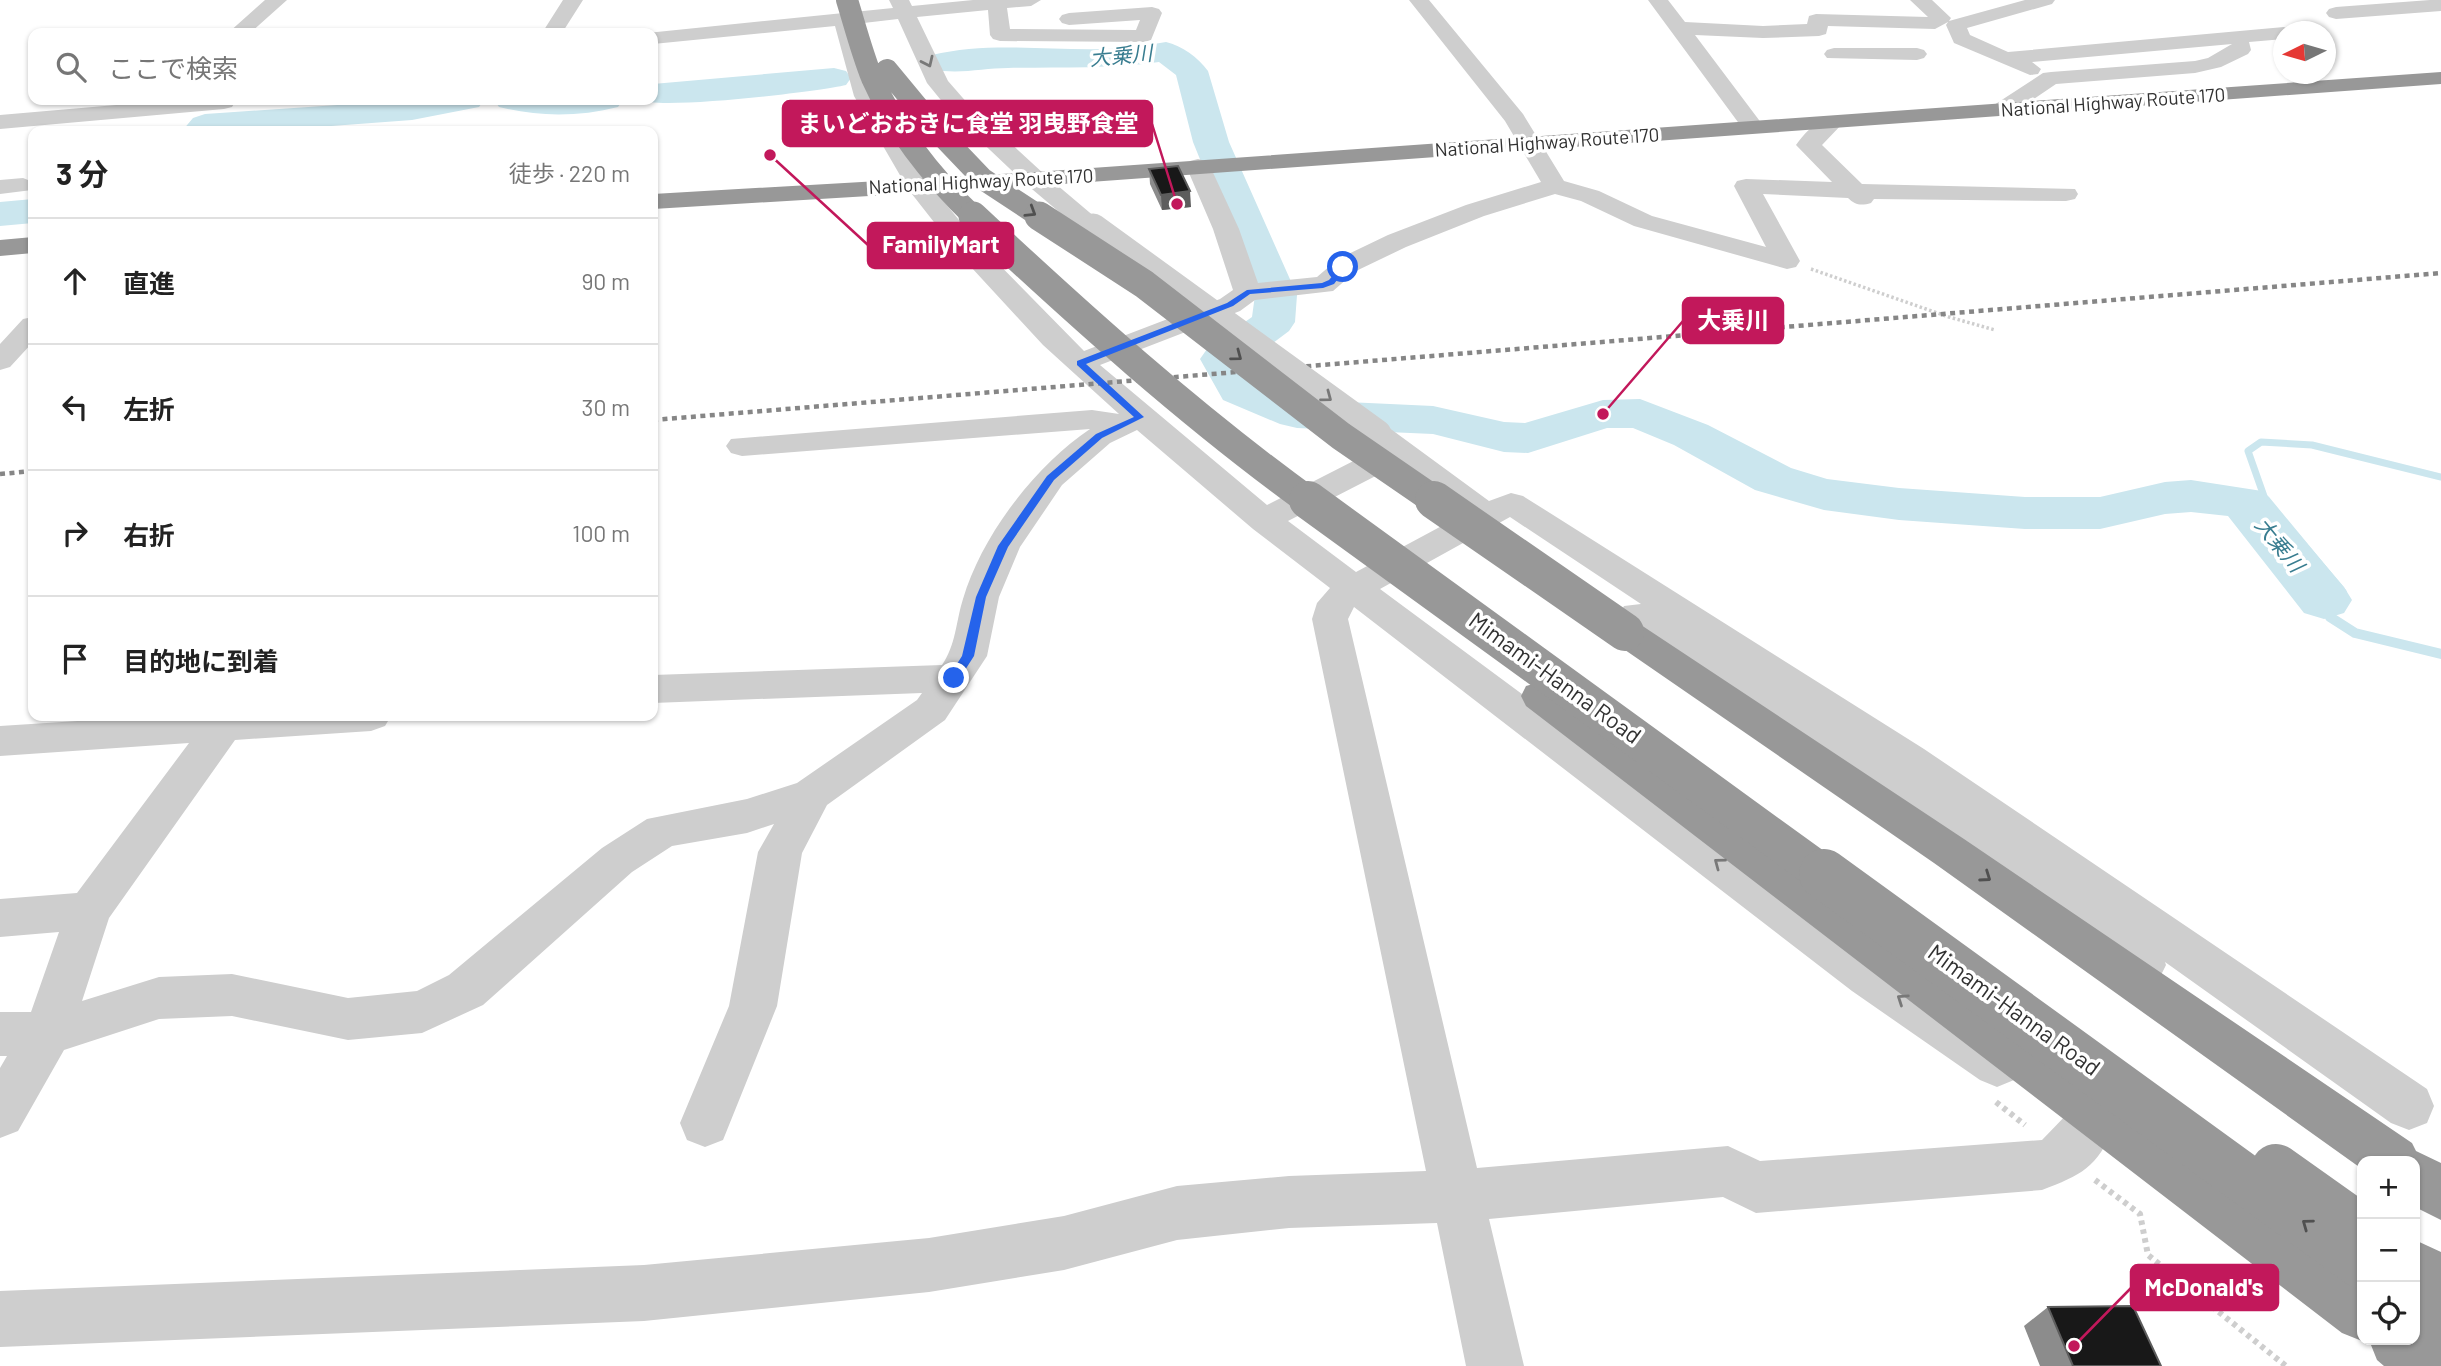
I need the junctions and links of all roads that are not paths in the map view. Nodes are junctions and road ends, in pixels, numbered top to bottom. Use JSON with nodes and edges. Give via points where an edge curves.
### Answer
{"nodes":[{"id":1,"x":277,"y":0,"type":"edge"},
{"id":2,"x":573,"y":0,"type":"edge"},
{"id":3,"x":1031,"y":0,"type":"edge"},
{"id":4,"x":1419,"y":0,"type":"edge"},
{"id":5,"x":1658,"y":0,"type":"edge"},
{"id":6,"x":1920,"y":0,"type":"edge"},
{"id":7,"x":2045,"y":0,"type":"edge"},
{"id":8,"x":2316,"y":0,"type":"edge"},
{"id":9,"x":998,"y":4,"type":"junction"},
{"id":10,"x":847,"y":5,"type":"edge"},
{"id":11,"x":902,"y":6,"type":"edge"},
{"id":12,"x":2431,"y":6,"type":"edge"},
{"id":13,"x":2336,"y":13,"type":"junction"},
{"id":14,"x":1812,"y":18,"type":"junction"},
{"id":15,"x":1067,"y":19,"type":"edge"},
{"id":16,"x":1680,"y":27,"type":"junction"},
{"id":17,"x":244,"y":28,"type":"edge"},
{"id":18,"x":555,"y":28,"type":"edge"},
{"id":19,"x":2336,"y":30,"type":"edge"},
{"id":20,"x":2273,"y":34,"type":"edge"},
{"id":21,"x":658,"y":37,"type":"edge"},
{"id":22,"x":2243,"y":37,"type":"junction"},
{"id":23,"x":1834,"y":54,"type":"junction"},
{"id":24,"x":1917,"y":54,"type":"dead end"},
{"id":25,"x":2006,"y":58,"type":"junction"},
{"id":26,"x":879,"y":61,"type":"junction"},
{"id":27,"x":1848,"y":71,"type":"dead end"},
{"id":28,"x":2052,"y":78,"type":"junction"},
{"id":29,"x":2441,"y":78,"type":"edge"},
{"id":30,"x":2002,"y":110,"type":"junction"},
{"id":31,"x":223,"y":112,"type":"edge"},
{"id":32,"x":0,"y":122,"type":"edge"},
{"id":33,"x":1833,"y":122,"type":"junction"},
{"id":34,"x":62,"y":124,"type":"edge"},
{"id":35,"x":1754,"y":128,"type":"junction"},
{"id":36,"x":1530,"y":144,"type":"junction"},
{"id":37,"x":1215,"y":164,"type":"junction"},
{"id":38,"x":1035,"y":179,"type":"junction"},
{"id":39,"x":917,"y":184,"type":"junction"},
{"id":40,"x":1555,"y":186,"type":"junction"},
{"id":41,"x":2065,"y":193,"type":"dead end"},
{"id":42,"x":1863,"y":199,"type":"junction"},
{"id":43,"x":658,"y":202,"type":"edge"},
{"id":44,"x":971,"y":216,"type":"junction"},
{"id":45,"x":28,"y":245,"type":"edge"},
{"id":46,"x":0,"y":248,"type":"edge"},
{"id":47,"x":1265,"y":291,"type":"junction"},
{"id":48,"x":28,"y":330,"type":"edge"},
{"id":49,"x":0,"y":361,"type":"edge"},
{"id":50,"x":1080,"y":363,"type":"junction"},
{"id":51,"x":1131,"y":421,"type":"junction"},
{"id":52,"x":1388,"y":442,"type":"junction"},
{"id":53,"x":742,"y":446,"type":"dead end"},
{"id":54,"x":1499,"y":509,"type":"junction"},
{"id":55,"x":1265,"y":520,"type":"junction"},
{"id":56,"x":1354,"y":588,"type":"junction"},
{"id":57,"x":954,"y":678,"type":"junction"},
{"id":58,"x":658,"y":689,"type":"edge"},
{"id":59,"x":218,"y":721,"type":"edge"},
{"id":60,"x":228,"y":721,"type":"edge"},
{"id":61,"x":0,"y":741,"type":"edge"},
{"id":62,"x":812,"y":794,"type":"junction"},
{"id":63,"x":89,"y":911,"type":"junction"},
{"id":64,"x":0,"y":918,"type":"edge"},
{"id":65,"x":23,"y":1034,"type":"edge"},
{"id":66,"x":2409,"y":1106,"type":"dead end"},
{"id":67,"x":0,"y":1115,"type":"edge"},
{"id":68,"x":705,"y":1123,"type":"dead end"},
{"id":69,"x":2076,"y":1141,"type":"junction"},
{"id":70,"x":2377,"y":1150,"type":"edge"},
{"id":71,"x":2420,"y":1179,"type":"edge"},
{"id":72,"x":2441,"y":1194,"type":"edge"},
{"id":73,"x":1457,"y":1196,"type":"junction"},
{"id":74,"x":2357,"y":1226,"type":"edge"},
{"id":75,"x":2357,"y":1260,"type":"edge"},
{"id":76,"x":2420,"y":1271,"type":"edge"},
{"id":77,"x":2441,"y":1286,"type":"edge"},
{"id":78,"x":2420,"y":1306,"type":"edge"},
{"id":79,"x":2357,"y":1310,"type":"edge"},
{"id":80,"x":2357,"y":1311,"type":"edge"},
{"id":81,"x":0,"y":1319,"type":"edge"},
{"id":82,"x":2441,"y":1322,"type":"edge"},
{"id":83,"x":2404,"y":1345,"type":"edge"},
{"id":84,"x":1494,"y":1366,"type":"edge"},
{"id":85,"x":2431,"y":1366,"type":"edge"}],
"edges":[{"from":1,"to":17,"type":"street"},
{"from":2,"to":18,"type":"street"},
{"from":3,"to":9,"type":"street"},
{"from":4,"to":36,"type":"street","via":[[1515,118]]},
{"from":5,"to":16,"type":"street"},
{"from":6,"to":14,"type":"street","via":[[1941,18],[1935,23]]},
{"from":7,"to":25,"type":"street","via":[[1956,25],[1961,39]]},
{"from":8,"to":13,"type":"street"},
{"from":9,"to":11,"type":"street"},
{"from":9,"to":15,"type":"street","via":[[1000,35]]},
{"from":10,"to":11,"type":"street"},
{"from":10,"to":21,"type":"street"},
{"from":10,"to":26,"type":"highway","name":"Mimami-Hanna Road"},
{"from":10,"to":39,"type":"street","via":[[865,96]]},
{"from":10,"to":44,"type":"highway","name":"Mimami-Hanna Road","bridge":true,"via":[[872,77],[905,140]]},
{"from":11,"to":38,"type":"street","one_way":true,"via":[[938,83]]},
{"from":12,"to":13,"type":"street"},
{"from":13,"to":19,"type":"street","via":[[2361,28]]},
{"from":14,"to":16,"type":"street","via":[[1763,33]]},
{"from":14,"to":23,"type":"street"},
{"from":16,"to":35,"type":"street"},
{"from":20,"to":22,"type":"street"},
{"from":22,"to":25,"type":"street"},
{"from":22,"to":28,"type":"street","via":[[2241,50],[2214,63]]},
{"from":23,"to":24,"type":"street"},
{"from":23,"to":27,"type":"street"},
{"from":25,"to":28,"type":"street"},
{"from":26,"to":70,"type":"highway","one_way":true,"bridge":true,"via":[[984,179],[1144,284],[1341,436]]},
{"from":26,"to":74,"type":"highway","name":"Mimami-Hanna Road","bridge":true,"via":[[926,138],[993,218],[1081,302],[1272,457]]},
{"from":28,"to":30,"type":"street"},
{"from":29,"to":30,"type":"highway","name":"National Highway Route 170"},
{"from":30,"to":33,"type":"highway","name":"National Highway Route 170"},
{"from":31,"to":34,"type":"street"},
{"from":32,"to":34,"type":"street"},
{"from":33,"to":35,"type":"highway","name":"National Highway Route 170"},
{"from":33,"to":42,"type":"street","via":[[1808,145]]},
{"from":35,"to":36,"type":"highway","name":"National Highway Route 170"},
{"from":36,"to":37,"type":"highway","name":"National Highway Route 170"},
{"from":36,"to":40,"type":"street"},
{"from":37,"to":38,"type":"highway","name":"National Highway Route 170"},
{"from":37,"to":47,"type":"street","via":[[1226,229]]},
{"from":38,"to":39,"type":"highway","name":"National Highway Route 170"},
{"from":38,"to":52,"type":"street","one_way":true,"bridge":true,"via":[[1093,228]]},
{"from":39,"to":43,"type":"highway","name":"National Highway Route 170"},
{"from":39,"to":50,"type":"street","via":[[968,248]]},
{"from":40,"to":42,"type":"street","via":[[1590,196],[1643,221],[1787,261],[1746,186]]},
{"from":40,"to":47,"type":"street","via":[[1434,227],[1343,267],[1332,282]]},
{"from":41,"to":42,"type":"street"},
{"from":75,"to":44,"type":"highway","name":"Mimami-Hanna Road","one_way":true,"bridge":true,"via":[[1270,473],[1162,386]]},
{"from":44,"to":79,"type":"highway","via":[[990,250],[1048,314],[1245,483],[1540,696]]},
{"from":45,"to":46,"type":"highway"},
{"from":47,"to":50,"type":"street"},
{"from":48,"to":49,"type":"street"},
{"from":50,"to":51,"type":"street"},
{"from":51,"to":53,"type":"street","via":[[1092,419]]},
{"from":51,"to":55,"type":"street"},
{"from":51,"to":57,"type":"street","via":[[1099,436],[1050,478],[1003,546],[981,597],[968,656]]},
{"from":52,"to":54,"type":"street"},
{"from":52,"to":55,"type":"street"},
{"from":54,"to":56,"type":"street"},
{"from":54,"to":66,"type":"street","via":[[1910,760]]},
{"from":54,"to":70,"type":"street","via":[[2004,855]]},
{"from":55,"to":56,"type":"street"},
{"from":69,"to":56,"type":"street","one_way":true,"via":[[1869,977]]},
{"from":56,"to":73,"type":"street","via":[[1335,603],[1330,619]]},
{"from":57,"to":58,"type":"street"},
{"from":57,"to":62,"type":"street","via":[[931,710]]},
{"from":59,"to":61,"type":"street"},
{"from":60,"to":63,"type":"street"},
{"from":62,"to":65,"type":"street","via":[[747,816],[662,831],[617,860],[466,990],[422,1012],[348,1019],[232,995],[159,998]]},
{"from":62,"to":68,"type":"street","via":[[780,852],[753,1006]]},
{"from":63,"to":64,"type":"street"},
{"from":63,"to":65,"type":"street"},
{"from":65,"to":67,"type":"street"},
{"from":69,"to":73,"type":"street","via":[[2042,1164],[1756,1187],[1728,1171]]},
{"from":69,"to":80,"type":"street"},
{"from":71,"to":72,"type":"highway"},
{"from":73,"to":81,"type":"street","via":[[1289,1202],[1177,1213],[1064,1243],[929,1265],[644,1293]]},
{"from":73,"to":84,"type":"street"},
{"from":76,"to":77,"type":"highway"},
{"from":78,"to":82,"type":"highway"},
{"from":83,"to":85,"type":"highway"}]}
